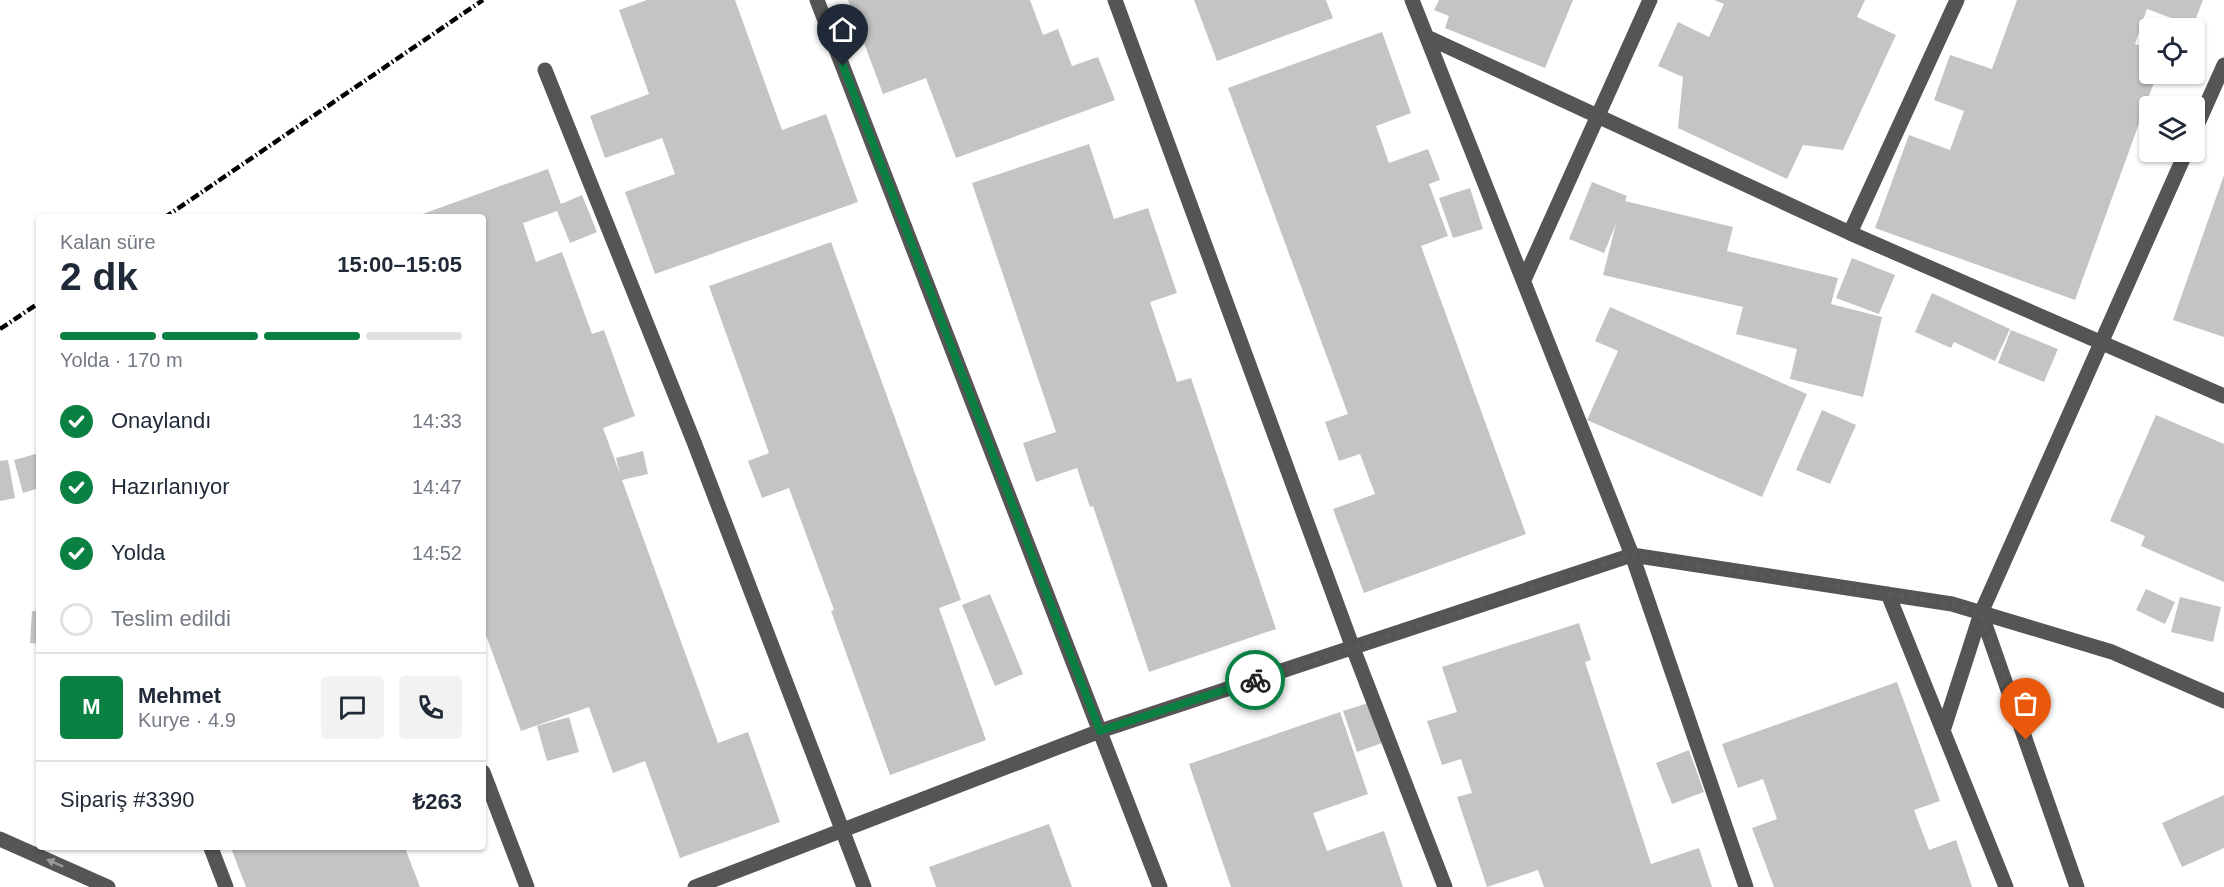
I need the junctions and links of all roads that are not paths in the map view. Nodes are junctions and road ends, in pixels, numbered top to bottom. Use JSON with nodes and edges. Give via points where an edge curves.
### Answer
{"nodes":[{"id":1,"x":817,"y":0,"type":"edge"},
{"id":2,"x":1115,"y":0,"type":"edge"},
{"id":3,"x":1412,"y":0,"type":"edge"},
{"id":4,"x":1650,"y":0,"type":"edge"},
{"id":5,"x":1957,"y":0,"type":"edge"},
{"id":6,"x":1427,"y":38,"type":"junction"},
{"id":7,"x":2224,"y":65,"type":"edge"},
{"id":8,"x":545,"y":70,"type":"dead end"},
{"id":9,"x":2219,"y":88,"type":"edge"},
{"id":10,"x":2205,"y":113,"type":"edge"},
{"id":11,"x":1597,"y":118,"type":"junction"},
{"id":12,"x":2182,"y":162,"type":"edge"},
{"id":13,"x":1850,"y":233,"type":"junction"},
{"id":14,"x":1524,"y":280,"type":"junction"},
{"id":15,"x":2101,"y":342,"type":"junction"},
{"id":16,"x":2224,"y":396,"type":"edge"},
{"id":17,"x":1632,"y":555,"type":"junction"},
{"id":18,"x":1888,"y":594,"type":"junction"},
{"id":19,"x":1981,"y":613,"type":"junction"},
{"id":20,"x":1353,"y":648,"type":"junction"},
{"id":21,"x":2224,"y":701,"type":"edge"},
{"id":22,"x":1943,"y":730,"type":"junction"},
{"id":23,"x":1100,"y":731,"type":"junction"},
{"id":24,"x":486,"y":780,"type":"edge"},
{"id":25,"x":842,"y":830,"type":"junction"},
{"id":26,"x":0,"y":839,"type":"edge"},
{"id":27,"x":212,"y":850,"type":"edge"},
{"id":28,"x":108,"y":887,"type":"edge"},
{"id":29,"x":226,"y":887,"type":"edge"},
{"id":30,"x":527,"y":887,"type":"edge"},
{"id":31,"x":695,"y":887,"type":"edge"},
{"id":32,"x":864,"y":887,"type":"edge"},
{"id":33,"x":1160,"y":887,"type":"edge"},
{"id":34,"x":1445,"y":887,"type":"edge"},
{"id":35,"x":1746,"y":887,"type":"edge"},
{"id":36,"x":2006,"y":887,"type":"edge"},
{"id":37,"x":2077,"y":887,"type":"edge"}],
"edges":[{"from":1,"to":23,"type":"street"},
{"from":2,"to":20,"type":"street"},
{"from":3,"to":6,"type":"street"},
{"from":4,"to":11,"type":"street"},
{"from":5,"to":13,"type":"street"},
{"from":6,"to":11,"type":"street"},
{"from":6,"to":14,"type":"street"},
{"from":7,"to":9,"type":"street"},
{"from":8,"to":25,"type":"street","via":[[694,442]]},
{"from":9,"to":10,"type":"street"},
{"from":11,"to":13,"type":"street"},
{"from":11,"to":14,"type":"street"},
{"from":12,"to":15,"type":"street"},
{"from":13,"to":15,"type":"street"},
{"from":14,"to":17,"type":"street"},
{"from":15,"to":16,"type":"street"},
{"from":15,"to":19,"type":"street"},
{"from":17,"to":18,"type":"street"},
{"from":17,"to":20,"type":"street"},
{"from":17,"to":35,"type":"street"},
{"from":18,"to":19,"type":"street","via":[[1952,604]]},
{"from":18,"to":22,"type":"street"},
{"from":19,"to":21,"type":"street","via":[[2112,652]]},
{"from":19,"to":22,"type":"street"},
{"from":19,"to":37,"type":"street"},
{"from":20,"to":23,"type":"street"},
{"from":20,"to":34,"type":"street"},
{"from":22,"to":36,"type":"street"},
{"from":23,"to":25,"type":"street"},
{"from":23,"to":33,"type":"street"},
{"from":24,"to":30,"type":"street"},
{"from":25,"to":31,"type":"street"},
{"from":25,"to":32,"type":"street"},
{"from":28,"to":26,"type":"street","one_way":true},
{"from":27,"to":29,"type":"street"}]}
